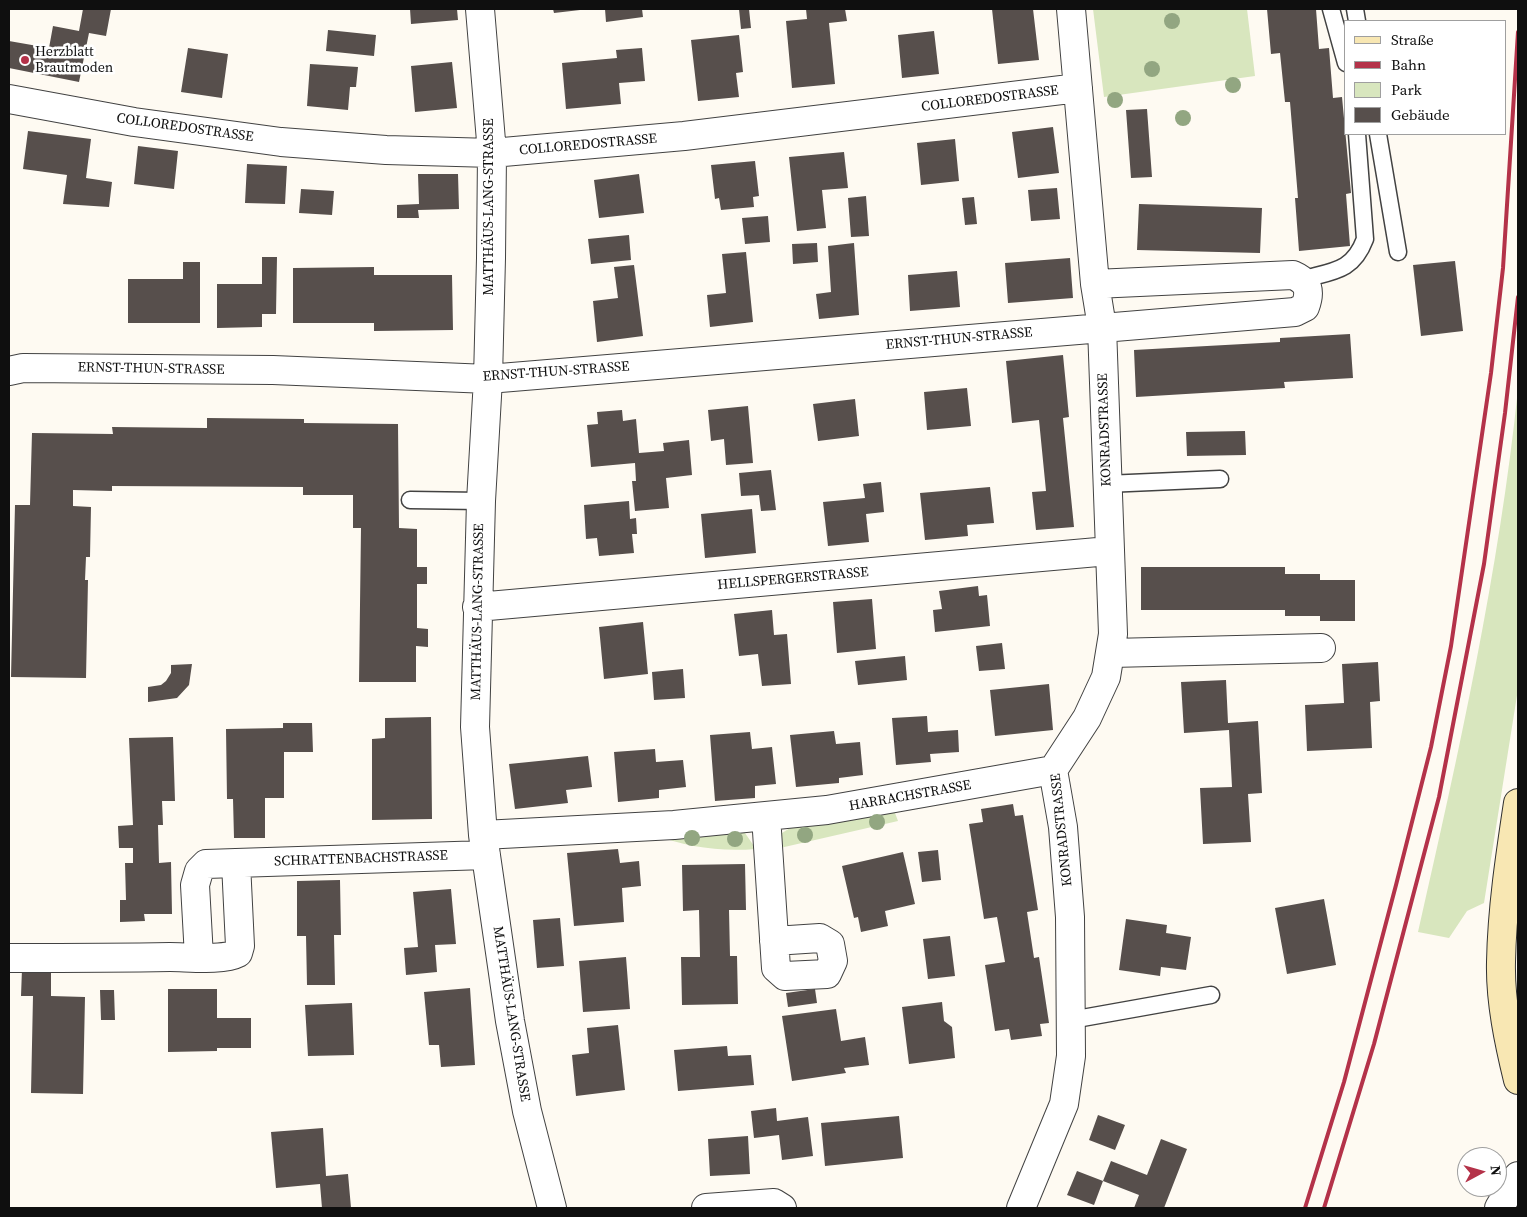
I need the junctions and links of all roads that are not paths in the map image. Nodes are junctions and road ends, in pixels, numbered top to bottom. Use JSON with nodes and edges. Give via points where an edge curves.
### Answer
{"nodes":[{"id":1,"x":480,"y":9,"type":"edge"},
{"id":2,"x":1071,"y":9,"type":"edge"},
{"id":3,"x":1331,"y":9,"type":"edge"},
{"id":4,"x":1344,"y":57,"type":"edge"},
{"id":5,"x":1078,"y":88,"type":"junction"},
{"id":6,"x":9,"y":99,"type":"edge"},
{"id":7,"x":1356,"y":135,"type":"edge"},
{"id":8,"x":1378,"y":135,"type":"edge"},
{"id":9,"x":492,"y":153,"type":"junction"},
{"id":10,"x":1398,"y":252,"type":"dead end"},
{"id":11,"x":1304,"y":280,"type":"junction"},
{"id":12,"x":1095,"y":284,"type":"junction"},
{"id":13,"x":1102,"y":327,"type":"junction"},
{"id":14,"x":9,"y":371,"type":"edge"},
{"id":15,"x":488,"y":379,"type":"junction"},
{"id":16,"x":1220,"y":480,"type":"dead end"},
{"id":17,"x":1106,"y":484,"type":"junction"},
{"id":18,"x":410,"y":500,"type":"dead end"},
{"id":19,"x":481,"y":501,"type":"junction"},
{"id":20,"x":1109,"y":551,"type":"junction"},
{"id":21,"x":478,"y":607,"type":"junction"},
{"id":22,"x":1321,"y":648,"type":"dead end"},
{"id":23,"x":1111,"y":653,"type":"junction"},
{"id":24,"x":1053,"y":770,"type":"junction"},
{"id":25,"x":1518,"y":803,"type":"edge"},
{"id":26,"x":766,"y":816,"type":"junction"},
{"id":27,"x":485,"y":845,"type":"junction"},
{"id":28,"x":236,"y":864,"type":"junction"},
{"id":29,"x":1512,"y":897,"type":"edge"},
{"id":30,"x":774,"y":941,"type":"dead end"},
{"id":31,"x":198,"y":957,"type":"junction"},
{"id":32,"x":9,"y":958,"type":"edge"},
{"id":33,"x":1211,"y":995,"type":"dead end"},
{"id":34,"x":1072,"y":1020,"type":"junction"},
{"id":35,"x":1518,"y":1080,"type":"edge"},
{"id":36,"x":1518,"y":1176,"type":"edge"},
{"id":37,"x":552,"y":1208,"type":"edge"},
{"id":38,"x":706,"y":1208,"type":"edge"},
{"id":39,"x":782,"y":1208,"type":"edge"},
{"id":40,"x":1021,"y":1208,"type":"edge"},
{"id":41,"x":1499,"y":1208,"type":"edge"}],
"edges":[{"from":1,"to":9,"type":"street","name":"MATTHÄUS-LANG-STRASSE"},
{"from":2,"to":5,"type":"street","name":"KONRADSTRASSE"},
{"from":3,"to":4,"type":"lane"},
{"from":5,"to":9,"type":"street","name":"COLLOREDOSTRASSE","via":[[693,135]]},
{"from":5,"to":12,"type":"street","name":"KONRADSTRASSE"},
{"from":6,"to":9,"type":"street","name":"COLLOREDOSTRASSE","via":[[134,122],[281,142],[386,150]]},
{"from":7,"to":11,"type":"lane","via":[[1364,239],[1359,255],[1341,270]]},
{"from":8,"to":10,"type":"lane"},
{"from":9,"to":15,"type":"street","name":"MATTHÄUS-LANG-STRASSE"},
{"from":11,"to":12,"type":"street","via":[[1294,275]]},
{"from":11,"to":13,"type":"street","via":[[1309,297],[1305,307],[1296,312]]},
{"from":12,"to":13,"type":"street","name":"KONRADSTRASSE"},
{"from":13,"to":15,"type":"street","name":"ERNST-THUN-STRASSE"},
{"from":13,"to":17,"type":"street","name":"KONRADSTRASSE"},
{"from":14,"to":15,"type":"street","name":"ERNST-THUN-STRASSE","via":[[23,368],[273,370]]},
{"from":15,"to":19,"type":"street","name":"MATTHÄUS-LANG-STRASSE"},
{"from":16,"to":17,"type":"lane"},
{"from":17,"to":20,"type":"street","name":"KONRADSTRASSE"},
{"from":18,"to":19,"type":"lane"},
{"from":19,"to":21,"type":"street","name":"MATTHÄUS-LANG-STRASSE"},
{"from":20,"to":21,"type":"street","name":"HELLSPERGERSTRASSE"},
{"from":20,"to":23,"type":"street","name":"KONRADSTRASSE"},
{"from":21,"to":27,"type":"street","name":"MATTHÄUS-LANG-STRASSE","via":[[475,727]]},
{"from":22,"to":23,"type":"street"},
{"from":23,"to":24,"type":"street","name":"KONRADSTRASSE","via":[[1106,677],[1088,718]]},
{"from":24,"to":26,"type":"street","name":"HARRACHSTRASSE","via":[[827,810]]},
{"from":24,"to":34,"type":"street","name":"KONRADSTRASSE","via":[[1063,826],[1069,899]]},
{"from":25,"to":29,"type":"street"},
{"from":26,"to":27,"type":"street","name":"HARRACHSTRASSE"},
{"from":26,"to":30,"type":"street"},
{"from":27,"to":28,"type":"street","name":"SCHRATTENBACHSTRASSE"},
{"from":27,"to":37,"type":"street","name":"MATTHÄUS-LANG-STRASSE","via":[[510,1021],[527,1111]]},
{"from":28,"to":31,"type":"street","name":"SCHRATTENBACHSTRASSE","via":[[206,864],[199,871],[195,885]]},
{"from":28,"to":31,"type":"street","via":[[238,953],[231,957]]},
{"from":29,"to":35,"type":"street","via":[[1501,964],[1503,998]]},
{"from":31,"to":32,"type":"street"},
{"from":33,"to":34,"type":"lane"},
{"from":34,"to":40,"type":"street","name":"KONRADSTRASSE","via":[[1072,1056],[1064,1104]]},
{"from":36,"to":41,"type":"street"},
{"from":38,"to":39,"type":"street","via":[[774,1203]]}]}
